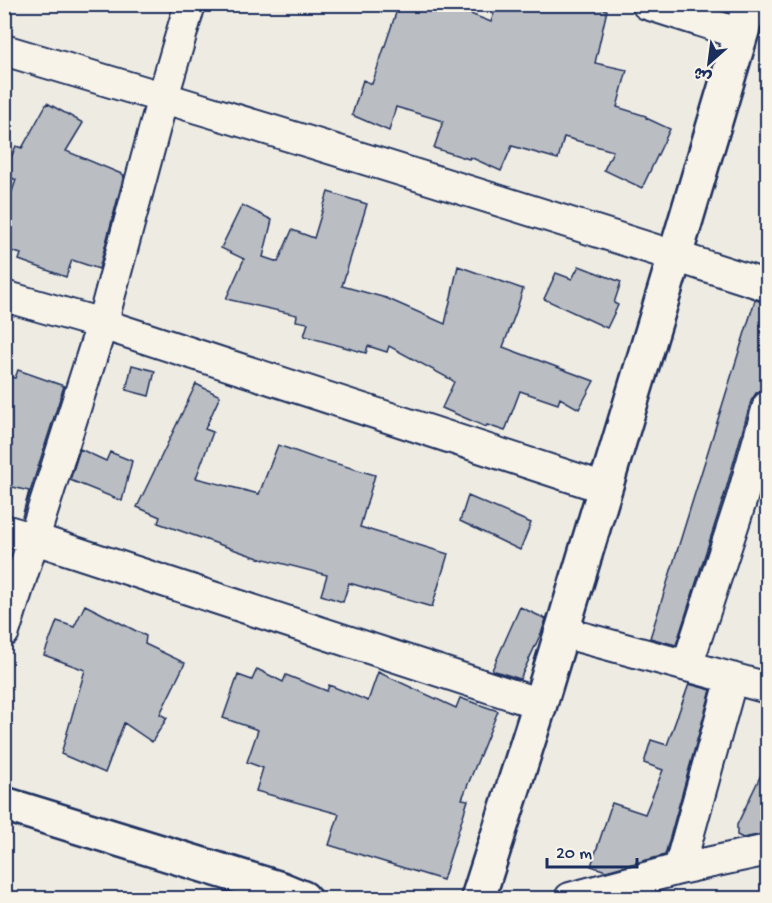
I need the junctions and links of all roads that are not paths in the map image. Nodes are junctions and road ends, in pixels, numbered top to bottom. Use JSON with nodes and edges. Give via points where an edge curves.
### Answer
{"nodes":[{"id":1,"x":190,"y":4,"type":"edge"},
{"id":2,"x":647,"y":4,"type":"edge"},
{"id":3,"x":746,"y":19,"type":"edge"},
{"id":4,"x":4,"y":50,"type":"edge"},
{"id":5,"x":163,"y":97,"type":"junction"},
{"id":6,"x":675,"y":256,"type":"junction"},
{"id":7,"x":768,"y":286,"type":"edge"},
{"id":8,"x":4,"y":296,"type":"edge"},
{"id":9,"x":102,"y":324,"type":"junction"},
{"id":10,"x":768,"y":406,"type":"edge"},
{"id":11,"x":605,"y":488,"type":"junction"},
{"id":12,"x":755,"y":502,"type":"edge"},
{"id":13,"x":4,"y":530,"type":"edge"},
{"id":14,"x":35,"y":539,"type":"junction"},
{"id":15,"x":4,"y":632,"type":"edge"},
{"id":16,"x":561,"y":632,"type":"junction"},
{"id":17,"x":687,"y":666,"type":"junction"},
{"id":18,"x":732,"y":678,"type":"junction"},
{"id":19,"x":768,"y":688,"type":"edge"},
{"id":20,"x":540,"y":704,"type":"junction"},
{"id":21,"x":4,"y":804,"type":"edge"},
{"id":22,"x":768,"y":850,"type":"edge"},
{"id":23,"x":679,"y":869,"type":"junction"},
{"id":24,"x":303,"y":898,"type":"edge"},
{"id":25,"x":478,"y":898,"type":"edge"},
{"id":26,"x":570,"y":898,"type":"edge"}],
"edges":[{"from":1,"to":5,"type":"street"},
{"from":2,"to":3,"type":"street"},
{"from":3,"to":6,"type":"street"},
{"from":4,"to":5,"type":"street"},
{"from":5,"to":6,"type":"street"},
{"from":5,"to":9,"type":"street"},
{"from":6,"to":7,"type":"street"},
{"from":6,"to":11,"type":"street"},
{"from":8,"to":9,"type":"street"},
{"from":9,"to":11,"type":"street"},
{"from":9,"to":14,"type":"street"},
{"from":10,"to":12,"type":"street"},
{"from":11,"to":16,"type":"street"},
{"from":12,"to":17,"type":"street"},
{"from":13,"to":14,"type":"street"},
{"from":14,"to":15,"type":"street"},
{"from":14,"to":20,"type":"street"},
{"from":16,"to":17,"type":"street"},
{"from":16,"to":20,"type":"street"},
{"from":17,"to":18,"type":"street"},
{"from":18,"to":19,"type":"street"},
{"from":18,"to":23,"type":"street"},
{"from":20,"to":25,"type":"street"},
{"from":21,"to":24,"type":"street"},
{"from":22,"to":23,"type":"street"},
{"from":23,"to":26,"type":"street"}]}
